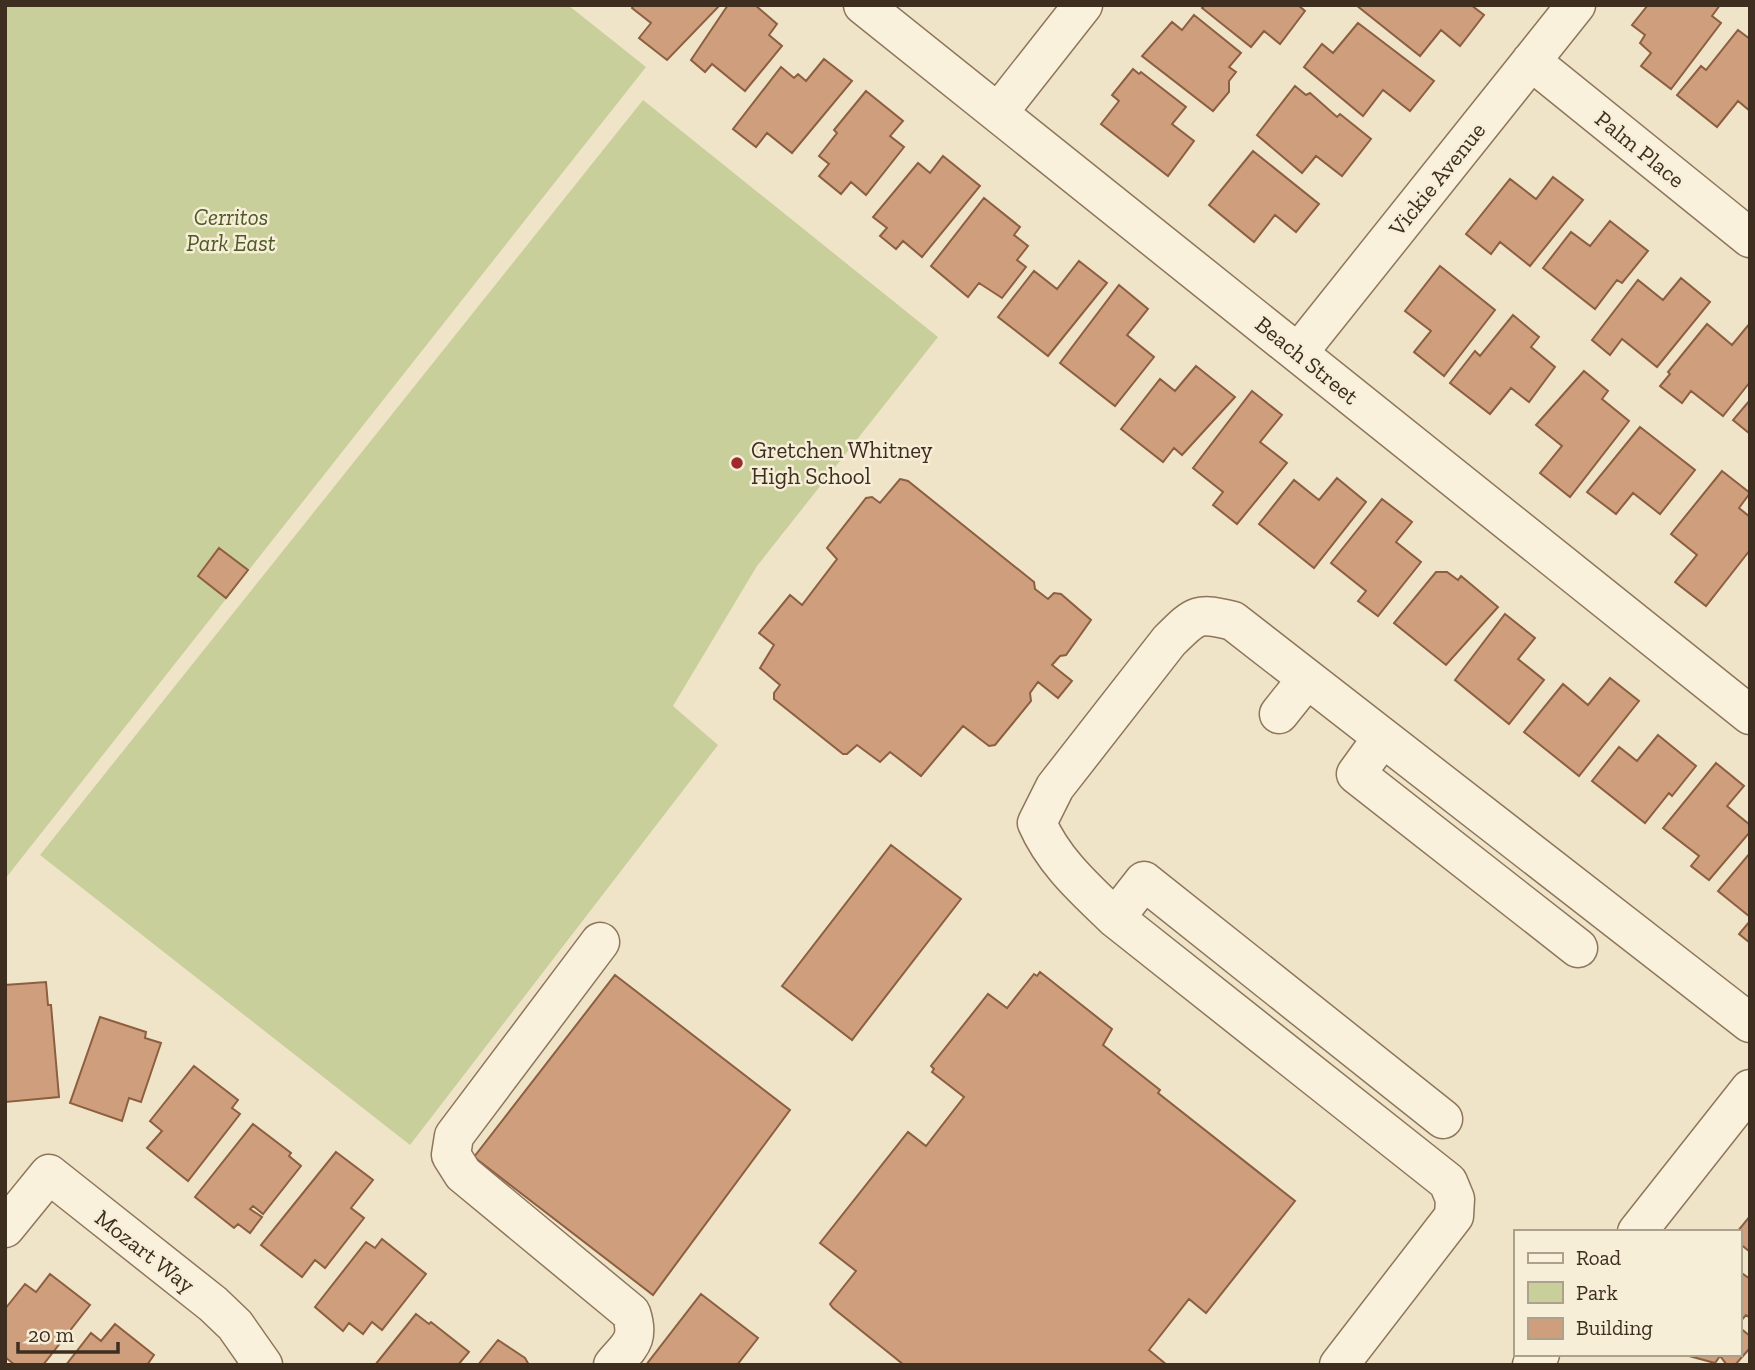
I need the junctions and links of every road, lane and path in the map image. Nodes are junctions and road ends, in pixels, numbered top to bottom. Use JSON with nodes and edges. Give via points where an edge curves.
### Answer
{"nodes":[{"id":1,"x":863,"y":5,"type":"edge"},
{"id":2,"x":1083,"y":5,"type":"edge"},
{"id":3,"x":1576,"y":5,"type":"edge"},
{"id":4,"x":1531,"y":61,"type":"junction"},
{"id":5,"x":998,"y":113,"type":"junction"},
{"id":6,"x":1750,"y":238,"type":"edge"},
{"id":7,"x":1298,"y":353,"type":"junction"},
{"id":8,"x":1307,"y":679,"type":"junction"},
{"id":9,"x":1279,"y":714,"type":"dead end"},
{"id":10,"x":1750,"y":715,"type":"edge"},
{"id":11,"x":1382,"y":738,"type":"junction"},
{"id":12,"x":1530,"y":854,"type":"junction"},
{"id":13,"x":1502,"y":889,"type":"junction"},
{"id":14,"x":1115,"y":918,"type":"junction"},
{"id":15,"x":600,"y":942,"type":"dead end"},
{"id":16,"x":1223,"y":944,"type":"junction"},
{"id":17,"x":1578,"y":948,"type":"dead end"},
{"id":18,"x":1194,"y":981,"type":"junction"},
{"id":19,"x":1294,"y":1001,"type":"junction"},
{"id":20,"x":1750,"y":1023,"type":"edge"},
{"id":21,"x":1266,"y":1038,"type":"junction"},
{"id":22,"x":1367,"y":1058,"type":"junction"},
{"id":23,"x":1750,"y":1089,"type":"edge"},
{"id":24,"x":1338,"y":1095,"type":"junction"},
{"id":25,"x":1443,"y":1119,"type":"dead end"},
{"id":26,"x":5,"y":1228,"type":"edge"},
{"id":27,"x":1639,"y":1230,"type":"edge"},
{"id":28,"x":263,"y":1365,"type":"edge"},
{"id":29,"x":613,"y":1365,"type":"edge"},
{"id":30,"x":1339,"y":1365,"type":"edge"}],
"edges":[{"from":1,"to":5,"type":"street","name":"Beach Street"},
{"from":2,"to":5,"type":"street"},
{"from":3,"to":4,"type":"street","name":"Vickie Avenue"},
{"from":4,"to":6,"type":"street","name":"Palm Place"},
{"from":4,"to":7,"type":"street","name":"Vickie Avenue"},
{"from":5,"to":7,"type":"street","name":"Beach Street"},
{"from":7,"to":10,"type":"street","name":"Beach Street"},
{"from":8,"to":9,"type":"street"},
{"from":8,"to":11,"type":"street"},
{"from":8,"to":14,"type":"street","via":[[1233,621],[1206,614],[1189,621],[1169,641],[1055,787],[1037,823],[1048,847],[1070,875]]},
{"from":11,"to":12,"type":"street"},
{"from":11,"to":13,"type":"street","via":[[1356,774]]},
{"from":12,"to":13,"type":"street"},
{"from":12,"to":20,"type":"street"},
{"from":13,"to":17,"type":"street"},
{"from":14,"to":16,"type":"street","via":[[1144,881]]},
{"from":14,"to":18,"type":"street"},
{"from":15,"to":29,"type":"street","via":[[454,1136],[451,1155],[463,1174],[631,1313],[634,1341]]},
{"from":16,"to":18,"type":"street"},
{"from":16,"to":19,"type":"street"},
{"from":18,"to":21,"type":"street"},
{"from":19,"to":21,"type":"street"},
{"from":19,"to":22,"type":"street"},
{"from":21,"to":24,"type":"street"},
{"from":22,"to":24,"type":"street"},
{"from":22,"to":25,"type":"street"},
{"from":23,"to":27,"type":"street"},
{"from":24,"to":30,"type":"street","via":[[1448,1182],[1455,1199],[1454,1216],[1444,1231]]},
{"from":26,"to":28,"type":"street","name":"Mozart Way","via":[[49,1174],[214,1304]]}]}
